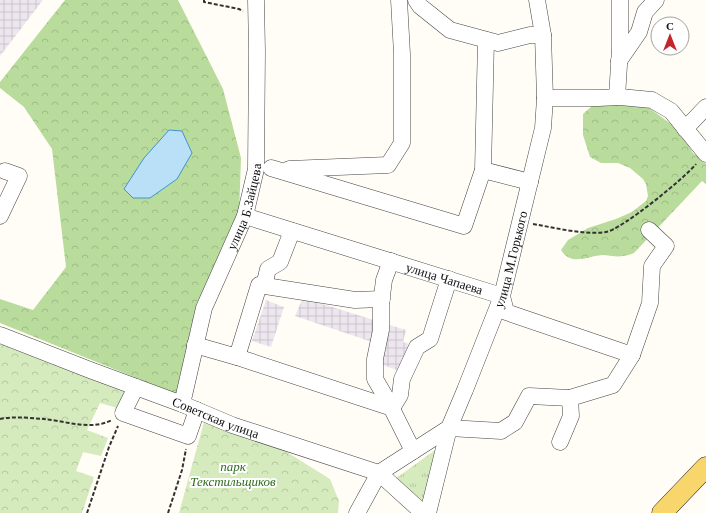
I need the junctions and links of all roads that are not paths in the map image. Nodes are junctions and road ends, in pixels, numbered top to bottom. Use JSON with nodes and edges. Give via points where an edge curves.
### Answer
{"nodes":[{"id":1,"x":256,"y":0,"type":"edge"},
{"id":2,"x":399,"y":0,"type":"edge"},
{"id":3,"x":416,"y":0,"type":"edge"},
{"id":4,"x":537,"y":0,"type":"edge"},
{"id":5,"x":620,"y":0,"type":"edge"},
{"id":6,"x":656,"y":0,"type":"edge"},
{"id":7,"x":543,"y":35,"type":"junction"},
{"id":8,"x":486,"y":40,"type":"junction"},
{"id":9,"x":619,"y":61,"type":"junction"},
{"id":10,"x":617,"y":96,"type":"junction"},
{"id":11,"x":545,"y":98,"type":"junction"},
{"id":12,"x":706,"y":108,"type":"edge"},
{"id":13,"x":685,"y":129,"type":"junction"},
{"id":14,"x":706,"y":153,"type":"edge"},
{"id":15,"x":263,"y":169,"type":"junction"},
{"id":16,"x":483,"y":170,"type":"junction"},
{"id":17,"x":5,"y":171,"type":"dead end"},
{"id":18,"x":530,"y":182,"type":"junction"},
{"id":19,"x":245,"y":216,"type":"junction"},
{"id":20,"x":4,"y":218,"type":"edge"},
{"id":21,"x":649,"y":230,"type":"dead end"},
{"id":22,"x":292,"y":231,"type":"junction"},
{"id":23,"x":391,"y":261,"type":"junction"},
{"id":24,"x":449,"y":279,"type":"junction"},
{"id":25,"x":264,"y":286,"type":"junction"},
{"id":26,"x":502,"y":296,"type":"junction"},
{"id":27,"x":382,"y":299,"type":"junction"},
{"id":28,"x":0,"y":335,"type":"edge"},
{"id":29,"x":195,"y":345,"type":"junction"},
{"id":30,"x":632,"y":355,"type":"junction"},
{"id":31,"x":237,"y":357,"type":"junction"},
{"id":32,"x":136,"y":387,"type":"junction"},
{"id":33,"x":570,"y":398,"type":"junction"},
{"id":34,"x":182,"y":404,"type":"junction"},
{"id":35,"x":392,"y":408,"type":"junction"},
{"id":36,"x":197,"y":410,"type":"junction"},
{"id":37,"x":449,"y":428,"type":"junction"},
{"id":38,"x":560,"y":442,"type":"dead end"},
{"id":39,"x":413,"y":451,"type":"junction"},
{"id":40,"x":706,"y":467,"type":"edge"},
{"id":41,"x":379,"y":473,"type":"junction"},
{"id":42,"x":357,"y":513,"type":"edge"},
{"id":43,"x":423,"y":513,"type":"edge"},
{"id":44,"x":428,"y":513,"type":"edge"},
{"id":45,"x":662,"y":513,"type":"edge"}],
"edges":[{"from":1,"to":15,"type":"street","name":"улица Б.Зайцева"},
{"from":2,"to":15,"type":"street","via":[[402,143],[388,165]]},
{"from":3,"to":8,"type":"street","via":[[450,30]]},
{"from":4,"to":7,"type":"street","name":"улица М.Горького"},
{"from":5,"to":9,"type":"street"},
{"from":6,"to":9,"type":"street","via":[[645,12],[639,32]]},
{"from":7,"to":8,"type":"street","via":[[530,35],[498,43]]},
{"from":7,"to":11,"type":"street","name":"улица М.Горького"},
{"from":8,"to":16,"type":"street"},
{"from":9,"to":10,"type":"street"},
{"from":10,"to":11,"type":"street"},
{"from":10,"to":13,"type":"street","via":[[652,100],[671,111]]},
{"from":11,"to":18,"type":"street","name":"улица М.Горького","via":[[543,128]]},
{"from":12,"to":13,"type":"street"},
{"from":13,"to":14,"type":"street"},
{"from":15,"to":16,"type":"street","via":[[464,226]]},
{"from":15,"to":19,"type":"street","name":"улица Б.Зайцева"},
{"from":16,"to":18,"type":"street"},
{"from":17,"to":20,"type":"street","via":[[19,176]]},
{"from":18,"to":26,"type":"street","name":"улица М.Горького"},
{"from":19,"to":22,"type":"street","name":"улица Чапаева"},
{"from":19,"to":29,"type":"street","name":"улица Б.Зайцева","via":[[204,308]]},
{"from":21,"to":30,"type":"street","via":[[666,246],[652,266],[650,303]]},
{"from":22,"to":23,"type":"street","name":"улица Чапаева"},
{"from":22,"to":25,"type":"street","via":[[280,262],[268,269]]},
{"from":23,"to":24,"type":"street","name":"улица Чапаева"},
{"from":23,"to":27,"type":"street","via":[[384,280]]},
{"from":24,"to":26,"type":"street","name":"улица Чапаева"},
{"from":24,"to":35,"type":"street","via":[[430,339],[417,348],[402,379],[400,395]]},
{"from":25,"to":27,"type":"street","via":[[355,300]]},
{"from":25,"to":31,"type":"street","via":[[259,285]]},
{"from":26,"to":30,"type":"street","via":[[506,312]]},
{"from":26,"to":37,"type":"street","name":"улица М.Горького"},
{"from":27,"to":35,"type":"street","via":[[375,379]]},
{"from":28,"to":32,"type":"street","name":"Советская улица"},
{"from":29,"to":31,"type":"street"},
{"from":29,"to":34,"type":"street","name":"улица Б.Зайцева"},
{"from":30,"to":33,"type":"street","via":[[612,385]]},
{"from":31,"to":35,"type":"street"},
{"from":32,"to":34,"type":"street","name":"Советская улица"},
{"from":32,"to":36,"type":"street","via":[[123,414],[188,436]]},
{"from":33,"to":37,"type":"street","via":[[529,396],[515,422],[501,431]]},
{"from":33,"to":38,"type":"street","via":[[571,416]]},
{"from":34,"to":36,"type":"street","name":"Советская улица"},
{"from":35,"to":39,"type":"street"},
{"from":36,"to":41,"type":"street","name":"Советская улица"},
{"from":37,"to":39,"type":"street"},
{"from":37,"to":44,"type":"street","name":"улица М.Горького"},
{"from":39,"to":41,"type":"street"},
{"from":40,"to":45,"type":"main road"},
{"from":41,"to":42,"type":"street"},
{"from":41,"to":43,"type":"street","name":"Советская улица"}]}
